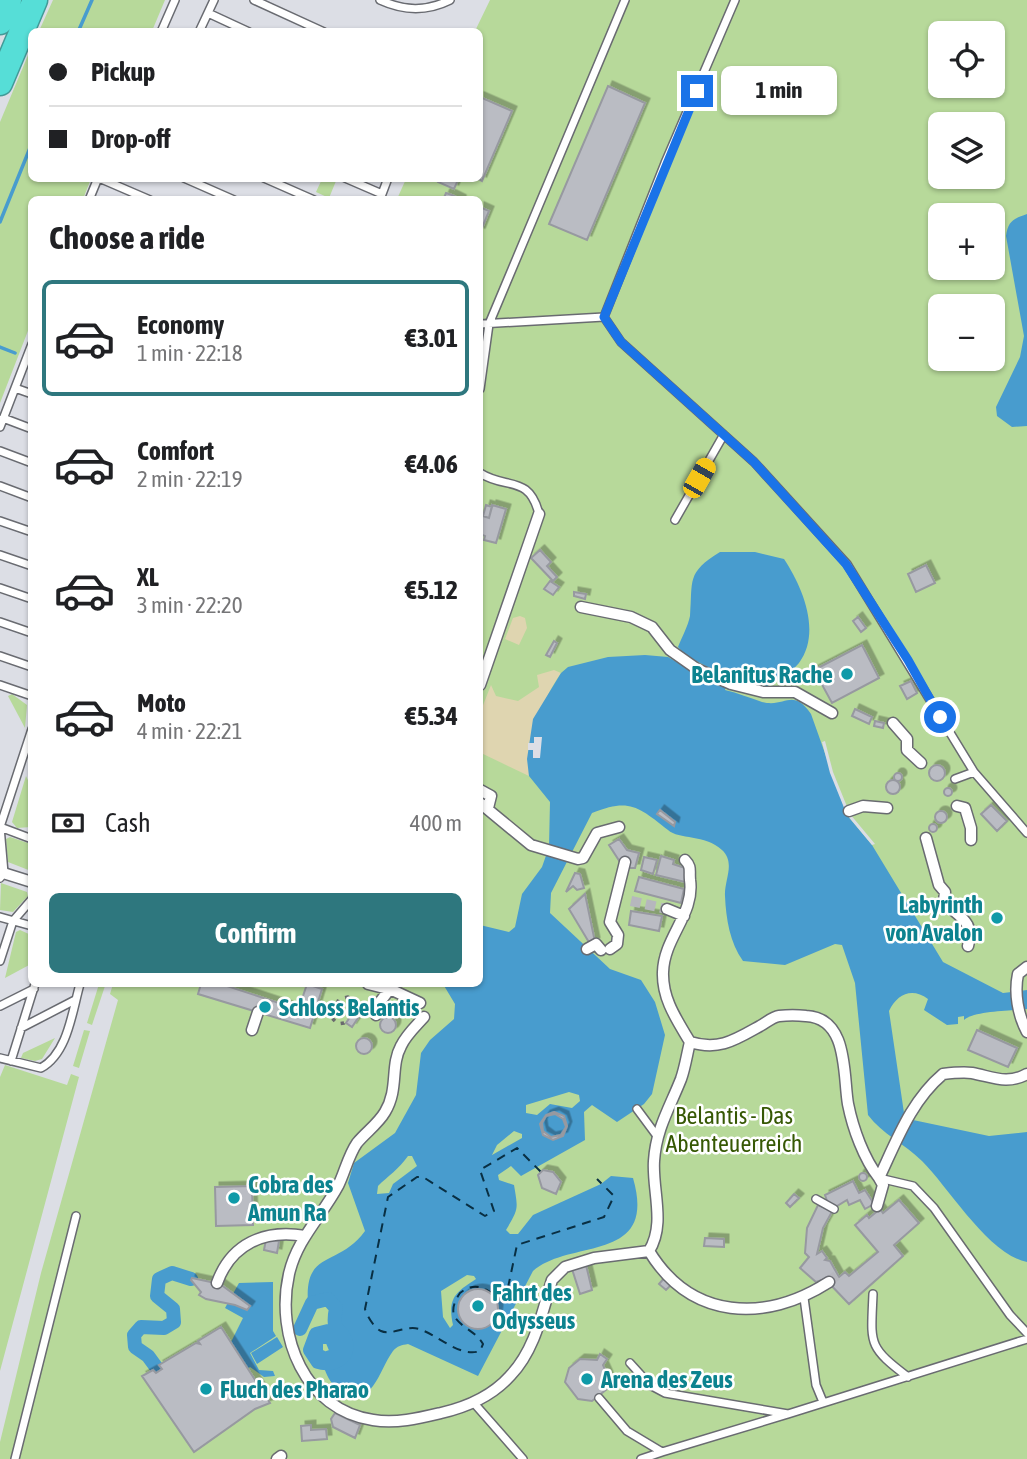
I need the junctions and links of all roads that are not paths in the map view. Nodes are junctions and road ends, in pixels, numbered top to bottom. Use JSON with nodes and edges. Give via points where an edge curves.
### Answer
{"nodes":[{"id":1,"x":9,"y":0,"type":"edge"},
{"id":2,"x":35,"y":0,"type":"edge"},
{"id":3,"x":174,"y":0,"type":"edge"},
{"id":4,"x":214,"y":0,"type":"edge"},
{"id":5,"x":254,"y":0,"type":"edge"},
{"id":6,"x":380,"y":0,"type":"edge"},
{"id":7,"x":450,"y":0,"type":"edge"},
{"id":8,"x":625,"y":0,"type":"edge"},
{"id":9,"x":735,"y":0,"type":"edge"},
{"id":10,"x":208,"y":13,"type":"junction"},
{"id":11,"x":0,"y":22,"type":"edge"},
{"id":12,"x":165,"y":28,"type":"edge"},
{"id":13,"x":202,"y":28,"type":"edge"},
{"id":14,"x":240,"y":28,"type":"edge"},
{"id":15,"x":315,"y":28,"type":"edge"},
{"id":16,"x":0,"y":83,"type":"edge"},
{"id":17,"x":108,"y":182,"type":"edge"},
{"id":18,"x":193,"y":182,"type":"edge"},
{"id":19,"x":273,"y":182,"type":"edge"},
{"id":20,"x":354,"y":182,"type":"edge"},
{"id":21,"x":386,"y":182,"type":"edge"},
{"id":22,"x":141,"y":196,"type":"edge"},
{"id":23,"x":225,"y":196,"type":"edge"},
{"id":24,"x":305,"y":196,"type":"edge"},
{"id":25,"x":604,"y":317,"type":"junction"},
{"id":26,"x":483,"y":324,"type":"edge"},
{"id":27,"x":489,"y":324,"type":"junction"},
{"id":28,"x":28,"y":361,"type":"edge"},
{"id":29,"x":483,"y":367,"type":"edge"},
{"id":30,"x":15,"y":388,"type":"junction"},
{"id":31,"x":28,"y":393,"type":"edge"},
{"id":32,"x":3,"y":418,"type":"junction"},
{"id":33,"x":0,"y":427,"type":"edge"},
{"id":34,"x":28,"y":427,"type":"edge"},
{"id":35,"x":723,"y":436,"type":"junction"},
{"id":36,"x":0,"y":451,"type":"edge"},
{"id":37,"x":28,"y":462,"type":"edge"},
{"id":38,"x":483,"y":474,"type":"edge"},
{"id":39,"x":0,"y":486,"type":"edge"},
{"id":40,"x":28,"y":496,"type":"edge"},
{"id":41,"x":538,"y":514,"type":"joint"},
{"id":42,"x":676,"y":520,"type":"dead end"},
{"id":43,"x":0,"y":521,"type":"edge"},
{"id":44,"x":28,"y":531,"type":"edge"},
{"id":45,"x":0,"y":555,"type":"edge"},
{"id":46,"x":28,"y":565,"type":"edge"},
{"id":47,"x":0,"y":588,"type":"edge"},
{"id":48,"x":28,"y":598,"type":"edge"},
{"id":49,"x":581,"y":607,"type":"dead end"},
{"id":50,"x":0,"y":622,"type":"edge"},
{"id":51,"x":28,"y":632,"type":"edge"},
{"id":52,"x":0,"y":656,"type":"edge"},
{"id":53,"x":28,"y":666,"type":"edge"},
{"id":54,"x":483,"y":676,"type":"edge"},
{"id":55,"x":1,"y":686,"type":"edge"},
{"id":56,"x":0,"y":695,"type":"edge"},
{"id":57,"x":28,"y":695,"type":"edge"},
{"id":58,"x":832,"y":713,"type":"dead end"},
{"id":59,"x":893,"y":723,"type":"dead end"},
{"id":60,"x":28,"y":741,"type":"edge"},
{"id":61,"x":921,"y":762,"type":"dead end"},
{"id":62,"x":974,"y":772,"type":"junction"},
{"id":63,"x":955,"y":779,"type":"dead end"},
{"id":64,"x":483,"y":792,"type":"edge"},
{"id":65,"x":484,"y":806,"type":"edge"},
{"id":66,"x":957,"y":806,"type":"dead end"},
{"id":67,"x":887,"y":808,"type":"dead end"},
{"id":68,"x":849,"y":811,"type":"dead end"},
{"id":69,"x":0,"y":827,"type":"edge"},
{"id":70,"x":619,"y":827,"type":"dead end"},
{"id":71,"x":1027,"y":833,"type":"edge"},
{"id":72,"x":28,"y":838,"type":"edge"},
{"id":73,"x":926,"y":838,"type":"dead end"},
{"id":74,"x":971,"y":840,"type":"dead end"},
{"id":75,"x":685,"y":860,"type":"dead end"},
{"id":76,"x":625,"y":862,"type":"dead end"},
{"id":77,"x":1,"y":874,"type":"edge"},
{"id":78,"x":28,"y":881,"type":"edge"},
{"id":79,"x":28,"y":904,"type":"edge"},
{"id":80,"x":667,"y":909,"type":"tunnel mouth"},
{"id":81,"x":684,"y":916,"type":"junction"},
{"id":82,"x":0,"y":917,"type":"edge"},
{"id":83,"x":13,"y":921,"type":"junction"},
{"id":84,"x":28,"y":925,"type":"edge"},
{"id":85,"x":968,"y":946,"type":"dead end"},
{"id":86,"x":598,"y":948,"type":"dead end"},
{"id":87,"x":0,"y":961,"type":"edge"},
{"id":88,"x":1027,"y":967,"type":"edge"},
{"id":89,"x":33,"y":987,"type":"edge"},
{"id":90,"x":35,"y":987,"type":"edge"},
{"id":91,"x":79,"y":987,"type":"edge"},
{"id":92,"x":392,"y":987,"type":"edge"},
{"id":93,"x":75,"y":1000,"type":"junction"},
{"id":94,"x":420,"y":1003,"type":"dead end"},
{"id":95,"x":0,"y":1006,"type":"edge"},
{"id":96,"x":258,"y":1012,"type":"tunnel mouth"},
{"id":97,"x":376,"y":1015,"type":"dead end"},
{"id":98,"x":424,"y":1017,"type":"dead end"},
{"id":99,"x":21,"y":1028,"type":"junction"},
{"id":100,"x":251,"y":1030,"type":"dead end"},
{"id":101,"x":1027,"y":1032,"type":"edge"},
{"id":102,"x":690,"y":1042,"type":"junction"},
{"id":103,"x":0,"y":1058,"type":"edge"},
{"id":104,"x":11,"y":1061,"type":"junction"},
{"id":105,"x":1027,"y":1074,"type":"edge"},
{"id":106,"x":637,"y":1109,"type":"dead end"},
{"id":107,"x":657,"y":1136,"type":"junction"},
{"id":108,"x":879,"y":1178,"type":"junction"},
{"id":109,"x":816,"y":1199,"type":"dead end"},
{"id":110,"x":877,"y":1206,"type":"dead end"},
{"id":111,"x":834,"y":1209,"type":"dead end"},
{"id":112,"x":76,"y":1216,"type":"dead end"},
{"id":113,"x":305,"y":1236,"type":"junction"},
{"id":114,"x":649,"y":1251,"type":"junction"},
{"id":115,"x":829,"y":1282,"type":"tunnel mouth"},
{"id":116,"x":217,"y":1283,"type":"dead end"},
{"id":117,"x":873,"y":1294,"type":"dead end"},
{"id":118,"x":804,"y":1298,"type":"junction"},
{"id":119,"x":1027,"y":1333,"type":"edge"},
{"id":120,"x":1027,"y":1339,"type":"edge"},
{"id":121,"x":630,"y":1363,"type":"dead end"},
{"id":122,"x":908,"y":1377,"type":"junction"},
{"id":123,"x":599,"y":1398,"type":"dead end"},
{"id":124,"x":473,"y":1402,"type":"junction"},
{"id":125,"x":823,"y":1402,"type":"junction"},
{"id":126,"x":788,"y":1414,"type":"junction"},
{"id":127,"x":662,"y":1452,"type":"junction"},
{"id":128,"x":15,"y":1459,"type":"edge"},
{"id":129,"x":523,"y":1459,"type":"edge"},
{"id":130,"x":641,"y":1459,"type":"edge"}],
"edges":[{"from":1,"to":11,"type":"highway"},
{"from":2,"to":16,"type":"highway"},
{"from":3,"to":12,"type":"lane"},
{"from":4,"to":10,"type":"lane"},
{"from":5,"to":15,"type":"lane"},
{"from":6,"to":7,"type":"lane","via":[[408,9],[428,9]]},
{"from":8,"to":27,"type":"lane"},
{"from":9,"to":25,"type":"lane"},
{"from":10,"to":13,"type":"lane"},
{"from":10,"to":14,"type":"lane"},
{"from":17,"to":22,"type":"lane"},
{"from":18,"to":23,"type":"lane"},
{"from":19,"to":24,"type":"lane"},
{"from":20,"to":21,"type":"lane","via":[[382,194]]},
{"from":25,"to":27,"type":"lane"},
{"from":25,"to":35,"type":"lane","via":[[621,342]]},
{"from":26,"to":27,"type":"lane"},
{"from":27,"to":29,"type":"lane"},
{"from":28,"to":30,"type":"lane"},
{"from":30,"to":31,"type":"lane"},
{"from":30,"to":32,"type":"lane"},
{"from":32,"to":33,"type":"lane"},
{"from":32,"to":34,"type":"lane"},
{"from":35,"to":42,"type":"lane"},
{"from":35,"to":62,"type":"lane","via":[[754,462],[846,564]]},
{"from":36,"to":37,"type":"lane"},
{"from":38,"to":41,"type":"lane","via":[[525,488]]},
{"from":39,"to":40,"type":"lane"},
{"from":41,"to":54,"type":"street"},
{"from":43,"to":44,"type":"lane"},
{"from":45,"to":46,"type":"lane"},
{"from":47,"to":48,"type":"lane"},
{"from":49,"to":58,"type":"street","via":[[652,626],[670,650],[711,676],[763,692],[795,692]]},
{"from":50,"to":51,"type":"lane"},
{"from":52,"to":53,"type":"lane"},
{"from":55,"to":56,"type":"lane"},
{"from":55,"to":57,"type":"lane"},
{"from":59,"to":61,"type":"street","via":[[907,739],[907,750]]},
{"from":60,"to":69,"type":"lane"},
{"from":62,"to":63,"type":"lane"},
{"from":62,"to":71,"type":"lane"},
{"from":64,"to":65,"type":"street","via":[[491,796]]},
{"from":65,"to":70,"type":"street","via":[[515,834],[546,851],[572,858],[583,858],[597,833]]},
{"from":66,"to":74,"type":"street","via":[[965,808]]},
{"from":67,"to":68,"type":"street","via":[[863,806]]},
{"from":69,"to":72,"type":"lane"},
{"from":69,"to":77,"type":"lane"},
{"from":73,"to":85,"type":"street","via":[[944,901],[962,915],[970,934]]},
{"from":75,"to":81,"type":"street","via":[[691,868],[692,886]]},
{"from":76,"to":86,"type":"street","via":[[610,922],[618,935],[617,944]]},
{"from":77,"to":78,"type":"street"},
{"from":79,"to":83,"type":"lane"},
{"from":80,"to":81,"type":"street"},
{"from":81,"to":102,"type":"street","via":[[665,960],[664,990]]},
{"from":82,"to":83,"type":"lane"},
{"from":83,"to":84,"type":"lane"},
{"from":83,"to":87,"type":"lane"},
{"from":88,"to":101,"type":"street","via":[[1018,974],[1015,987]]},
{"from":89,"to":95,"type":"lane"},
{"from":90,"to":99,"type":"lane"},
{"from":91,"to":93,"type":"lane"},
{"from":92,"to":94,"type":"street"},
{"from":92,"to":97,"type":"street"},
{"from":93,"to":99,"type":"lane"},
{"from":93,"to":104,"type":"lane","via":[[60,1052],[51,1063],[41,1069]]},
{"from":96,"to":100,"type":"street"},
{"from":98,"to":113,"type":"street","via":[[397,1042],[395,1092],[358,1142],[337,1187]]},
{"from":99,"to":104,"type":"lane"},
{"from":102,"to":107,"type":"street","via":[[681,1079]]},
{"from":102,"to":108,"type":"street","via":[[723,1046],[777,1016],[819,1020],[832,1031],[843,1052],[848,1105],[867,1162]]},
{"from":103,"to":104,"type":"lane"},
{"from":105,"to":108,"type":"street","via":[[1001,1081],[972,1073],[943,1074],[925,1090],[912,1111]]},
{"from":106,"to":107,"type":"lane"},
{"from":107,"to":114,"type":"street","via":[[656,1241]]},
{"from":108,"to":110,"type":"street","via":[[883,1185]]},
{"from":108,"to":119,"type":"lane","via":[[913,1186]]},
{"from":109,"to":111,"type":"lane"},
{"from":112,"to":128,"type":"lane"},
{"from":113,"to":116,"type":"street","via":[[277,1234],[253,1240],[231,1254]]},
{"from":113,"to":124,"type":"street","via":[[289,1273],[287,1326],[296,1359],[312,1389],[339,1407],[375,1421],[426,1417]]},
{"from":114,"to":118,"type":"street","via":[[686,1291],[716,1305],[761,1308]]},
{"from":114,"to":124,"type":"street","via":[[607,1254],[557,1272],[529,1350],[497,1389]]},
{"from":115,"to":118,"type":"street"},
{"from":117,"to":122,"type":"lane","via":[[871,1336],[876,1351]]},
{"from":118,"to":125,"type":"lane","via":[[816,1385]]},
{"from":120,"to":122,"type":"lane"},
{"from":121,"to":126,"type":"lane","via":[[650,1385],[665,1393]]},
{"from":122,"to":125,"type":"lane"},
{"from":123,"to":127,"type":"lane","via":[[627,1431]]},
{"from":124,"to":129,"type":"lane"},
{"from":125,"to":126,"type":"lane"},
{"from":126,"to":127,"type":"lane"},
{"from":127,"to":130,"type":"lane"}]}
